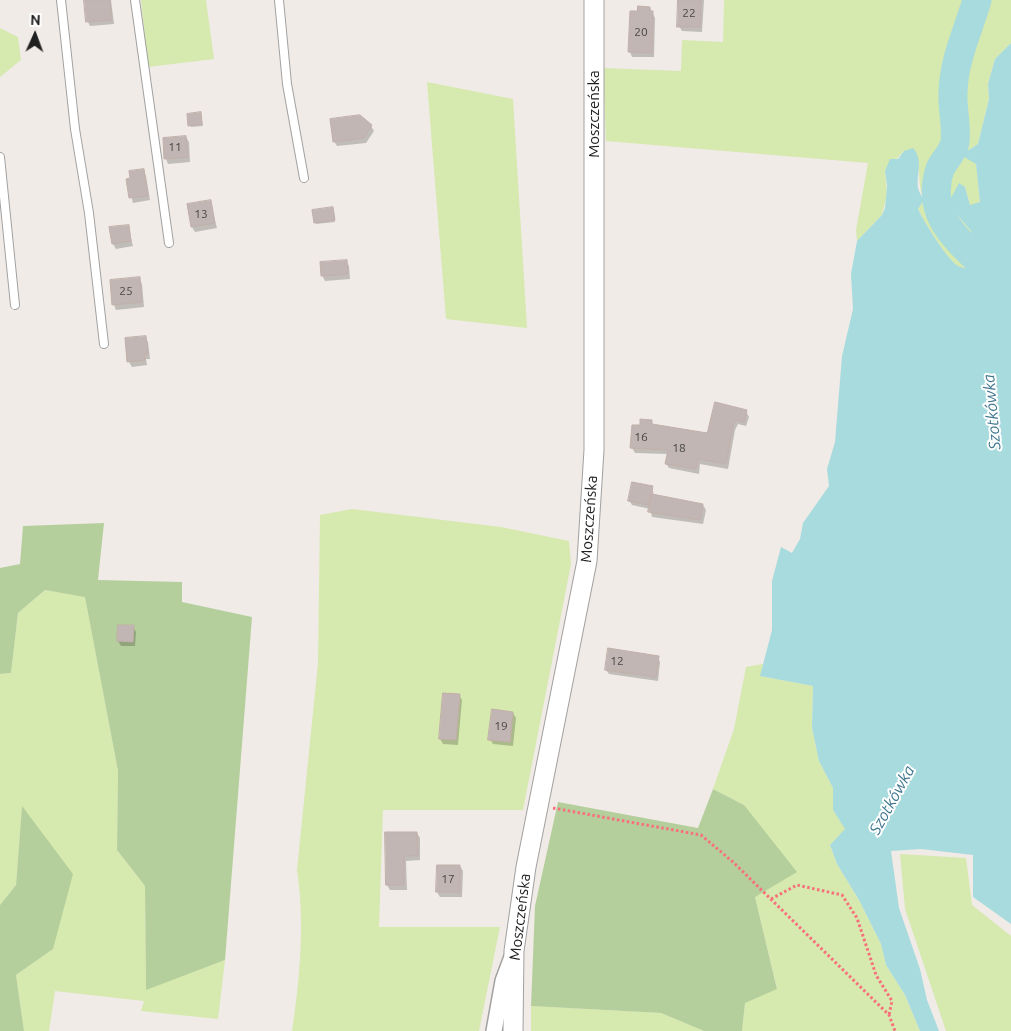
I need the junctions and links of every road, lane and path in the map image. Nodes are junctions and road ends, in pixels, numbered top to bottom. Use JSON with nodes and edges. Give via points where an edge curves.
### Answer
{"nodes":[{"id":1,"x":61,"y":0,"type":"edge"},
{"id":2,"x":135,"y":0,"type":"edge"},
{"id":3,"x":279,"y":0,"type":"edge"},
{"id":4,"x":594,"y":0,"type":"edge"},
{"id":5,"x":0,"y":157,"type":"edge"},
{"id":6,"x":304,"y":178,"type":"dead end"},
{"id":7,"x":169,"y":242,"type":"dead end"},
{"id":8,"x":15,"y":304,"type":"dead end"},
{"id":9,"x":104,"y":344,"type":"dead end"},
{"id":10,"x":538,"y":805,"type":"junction"},
{"id":11,"x":771,"y":899,"type":"junction"},
{"id":12,"x":514,"y":951,"type":"junction"},
{"id":13,"x":889,"y":1015,"type":"junction"},
{"id":14,"x":494,"y":1031,"type":"edge"},
{"id":15,"x":513,"y":1031,"type":"edge"},
{"id":16,"x":895,"y":1031,"type":"edge"}],
"edges":[{"from":1,"to":9,"type":"lane","via":[[74,129],[89,213]]},
{"from":2,"to":7,"type":"lane"},
{"from":3,"to":6,"type":"lane","via":[[287,84]]},
{"from":4,"to":10,"type":"street","name":"Moszczeńska","via":[[594,450],[586,561]]},
{"from":5,"to":8,"type":"lane"},
{"from":10,"to":11,"type":"path","via":[[701,835]]},
{"from":10,"to":12,"type":"street","name":"Moszczeńska"},
{"from":11,"to":13,"type":"path"},
{"from":11,"to":13,"type":"path","via":[[797,885],[842,895],[857,918],[876,976],[892,1001]]},
{"from":12,"to":14,"type":"street","via":[[503,981]]},
{"from":12,"to":15,"type":"street","name":"Moszczeńska"},
{"from":13,"to":16,"type":"path"}]}
